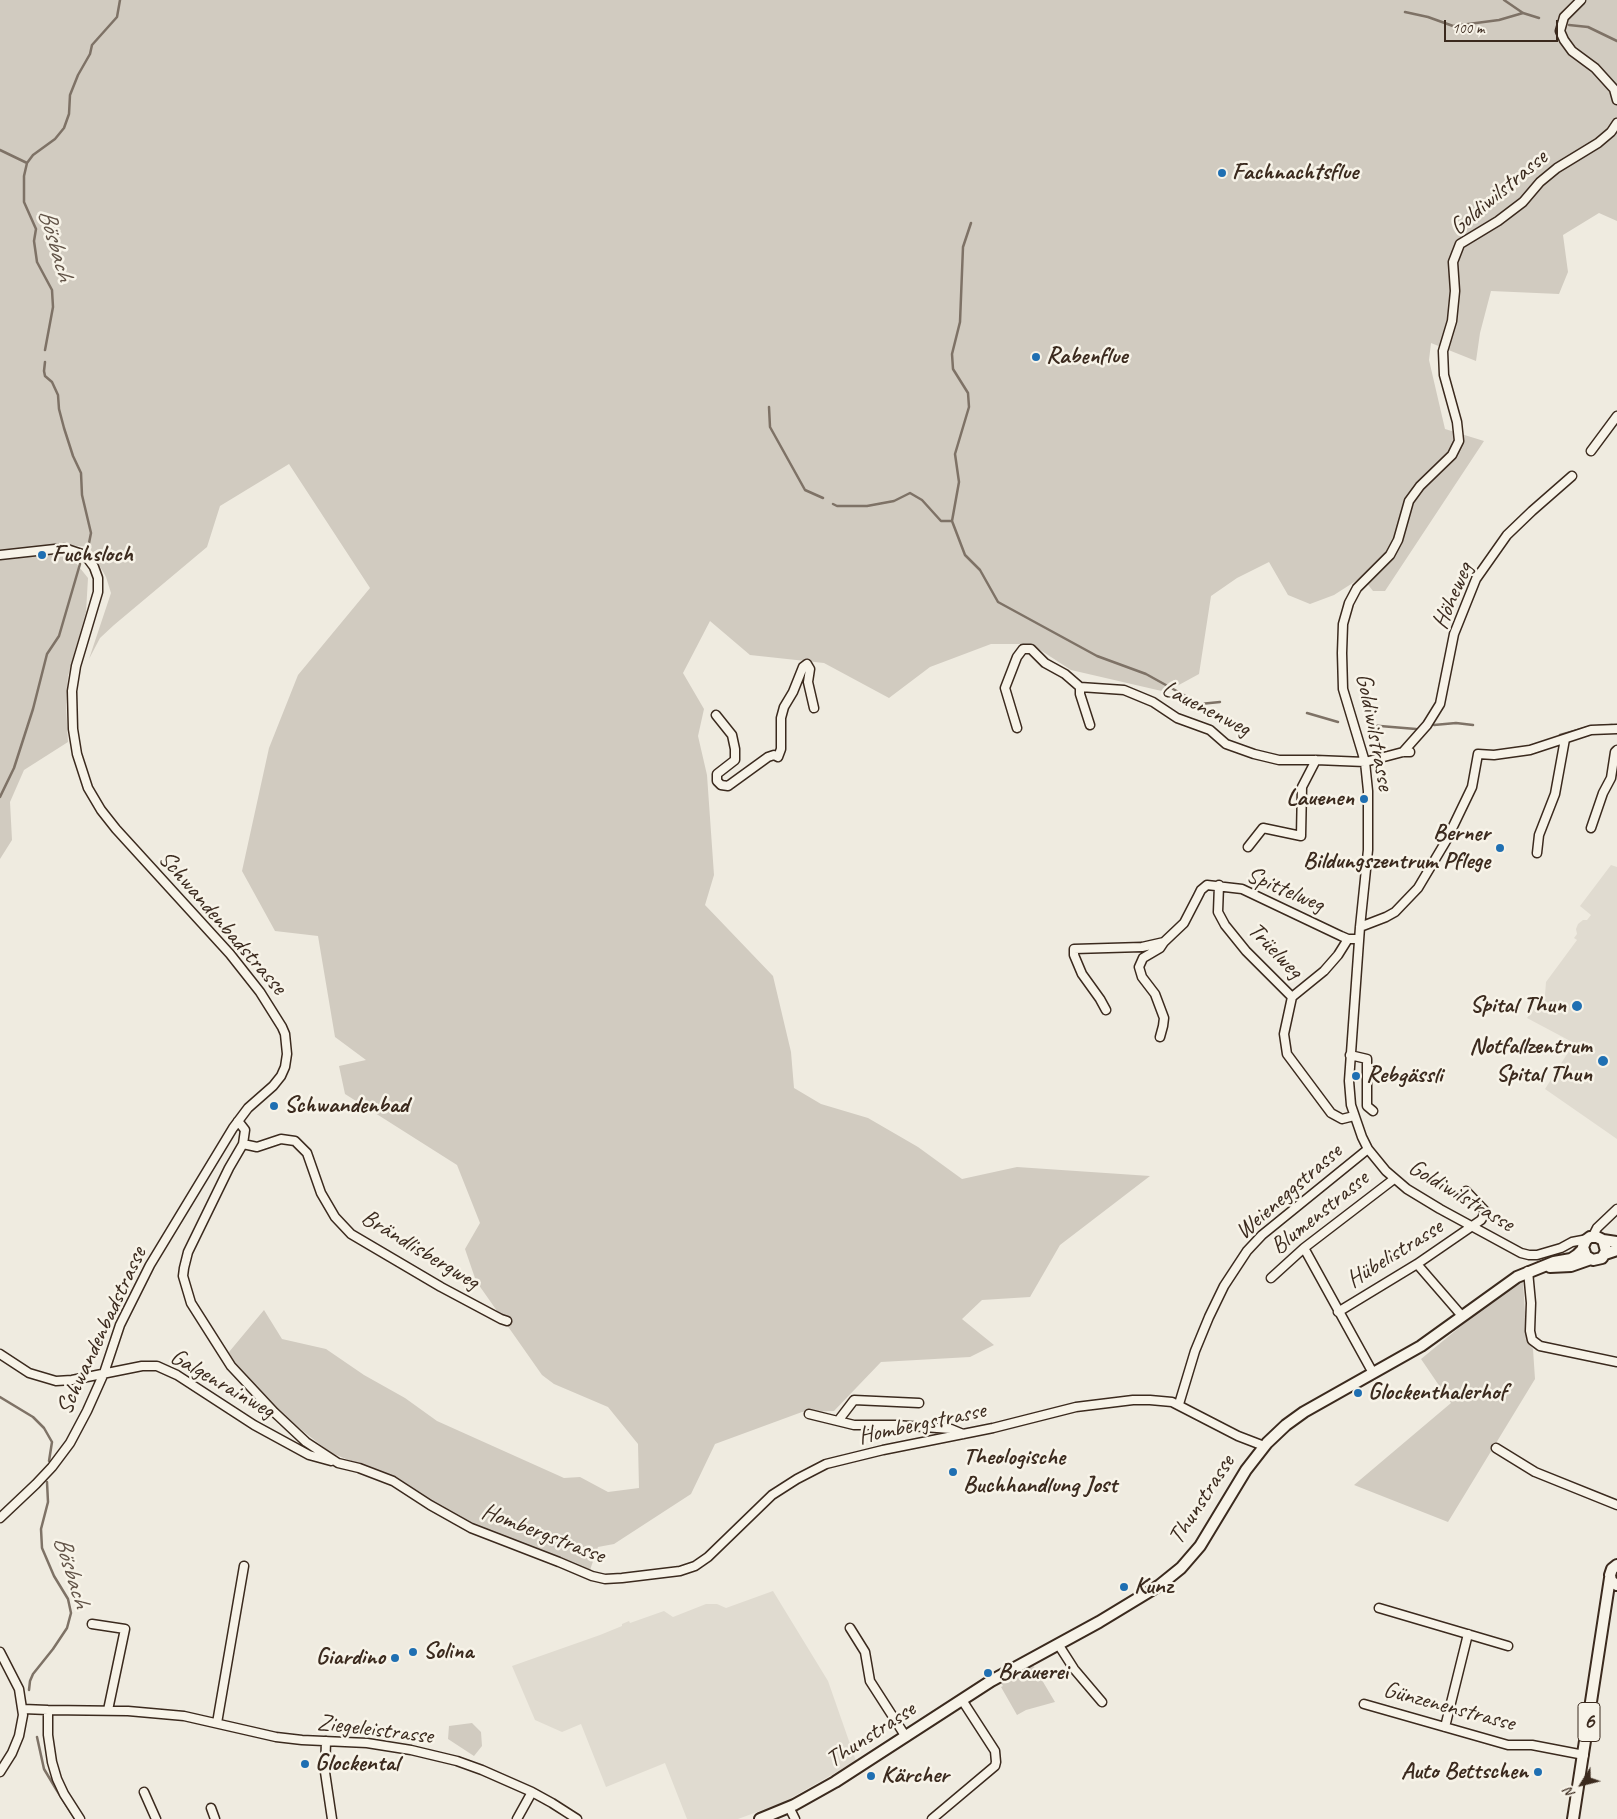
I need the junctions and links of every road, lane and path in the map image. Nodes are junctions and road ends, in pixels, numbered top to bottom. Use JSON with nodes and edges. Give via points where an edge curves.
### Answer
{"nodes":[{"id":1,"x":1581,"y":0,"type":"edge"},
{"id":2,"x":1617,"y":100,"type":"edge"},
{"id":3,"x":1617,"y":123,"type":"edge"},
{"id":4,"x":1617,"y":416,"type":"edge"},
{"id":5,"x":1591,"y":451,"type":"dead end"},
{"id":6,"x":1572,"y":476,"type":"dead end"},
{"id":7,"x":0,"y":555,"type":"edge"},
{"id":8,"x":1080,"y":687,"type":"junction"},
{"id":9,"x":814,"y":708,"type":"dead end"},
{"id":10,"x":716,"y":715,"type":"dead end"},
{"id":11,"x":1090,"y":725,"type":"dead end"},
{"id":12,"x":1616,"y":727,"type":"edge"},
{"id":13,"x":1017,"y":728,"type":"dead end"},
{"id":14,"x":1565,"y":738,"type":"junction"},
{"id":15,"x":1617,"y":750,"type":"edge"},
{"id":16,"x":1406,"y":752,"type":"joint"},
{"id":17,"x":1316,"y":760,"type":"junction"},
{"id":18,"x":1365,"y":762,"type":"junction"},
{"id":19,"x":1591,"y":828,"type":"dead end"},
{"id":20,"x":1248,"y":848,"type":"dead end"},
{"id":21,"x":1537,"y":853,"type":"dead end"},
{"id":22,"x":1219,"y":885,"type":"junction"},
{"id":23,"x":1360,"y":927,"type":"junction"},
{"id":24,"x":1348,"y":939,"type":"junction"},
{"id":25,"x":1359,"y":939,"type":"junction"},
{"id":26,"x":1164,"y":942,"type":"junction"},
{"id":27,"x":1292,"y":997,"type":"junction"},
{"id":28,"x":1106,"y":1010,"type":"dead end"},
{"id":29,"x":1160,"y":1037,"type":"dead end"},
{"id":30,"x":1350,"y":1055,"type":"junction"},
{"id":31,"x":1373,"y":1111,"type":"dead end"},
{"id":32,"x":1354,"y":1116,"type":"junction"},
{"id":33,"x":238,"y":1121,"type":"junction"},
{"id":34,"x":243,"y":1144,"type":"junction"},
{"id":35,"x":1368,"y":1148,"type":"junction"},
{"id":36,"x":1394,"y":1179,"type":"junction"},
{"id":37,"x":1466,"y":1191,"type":"dead end"},
{"id":38,"x":1617,"y":1209,"type":"edge"},
{"id":39,"x":1471,"y":1226,"type":"junction"},
{"id":40,"x":1595,"y":1238,"type":"junction"},
{"id":41,"x":1617,"y":1242,"type":"edge"},
{"id":42,"x":1304,"y":1248,"type":"junction"},
{"id":43,"x":1561,"y":1248,"type":"junction"},
{"id":44,"x":1617,"y":1250,"type":"edge"},
{"id":45,"x":1585,"y":1253,"type":"junction"},
{"id":46,"x":1605,"y":1254,"type":"junction"},
{"id":47,"x":1417,"y":1264,"type":"junction"},
{"id":48,"x":1528,"y":1271,"type":"junction"},
{"id":49,"x":1271,"y":1278,"type":"dead end"},
{"id":50,"x":1338,"y":1312,"type":"junction"},
{"id":51,"x":1462,"y":1316,"type":"junction"},
{"id":52,"x":507,"y":1321,"type":"dead end"},
{"id":53,"x":0,"y":1354,"type":"edge"},
{"id":54,"x":1617,"y":1362,"type":"edge"},
{"id":55,"x":104,"y":1373,"type":"junction"},
{"id":56,"x":1373,"y":1373,"type":"junction"},
{"id":57,"x":919,"y":1403,"type":"dead end"},
{"id":58,"x":1178,"y":1404,"type":"junction"},
{"id":59,"x":809,"y":1414,"type":"dead end"},
{"id":60,"x":838,"y":1420,"type":"junction"},
{"id":61,"x":963,"y":1434,"type":"junction"},
{"id":62,"x":1264,"y":1446,"type":"junction"},
{"id":63,"x":1496,"y":1448,"type":"dead end"},
{"id":64,"x":338,"y":1463,"type":"junction"},
{"id":65,"x":1617,"y":1505,"type":"edge"},
{"id":66,"x":0,"y":1518,"type":"edge"},
{"id":67,"x":1617,"y":1564,"type":"edge"},
{"id":68,"x":244,"y":1566,"type":"dead end"},
{"id":69,"x":1614,"y":1582,"type":"edge"},
{"id":70,"x":1617,"y":1589,"type":"edge"},
{"id":71,"x":1607,"y":1605,"type":"junction"},
{"id":72,"x":1379,"y":1608,"type":"dead end"},
{"id":73,"x":92,"y":1624,"type":"dead end"},
{"id":74,"x":850,"y":1628,"type":"dead end"},
{"id":75,"x":1468,"y":1634,"type":"junction"},
{"id":76,"x":1058,"y":1644,"type":"junction"},
{"id":77,"x":1508,"y":1646,"type":"dead end"},
{"id":78,"x":0,"y":1652,"type":"edge"},
{"id":79,"x":962,"y":1700,"type":"junction"},
{"id":80,"x":1102,"y":1702,"type":"dead end"},
{"id":81,"x":1364,"y":1704,"type":"dead end"},
{"id":82,"x":23,"y":1708,"type":"junction"},
{"id":83,"x":48,"y":1710,"type":"junction"},
{"id":84,"x":108,"y":1710,"type":"junction"},
{"id":85,"x":217,"y":1722,"type":"junction"},
{"id":86,"x":1445,"y":1727,"type":"junction"},
{"id":87,"x":906,"y":1737,"type":"junction"},
{"id":88,"x":326,"y":1741,"type":"junction"},
{"id":89,"x":1584,"y":1755,"type":"junction"},
{"id":90,"x":0,"y":1772,"type":"edge"},
{"id":91,"x":144,"y":1792,"type":"dead end"},
{"id":92,"x":532,"y":1792,"type":"junction"},
{"id":93,"x":789,"y":1807,"type":"junction"},
{"id":94,"x":211,"y":1808,"type":"dead end"},
{"id":95,"x":80,"y":1819,"type":"edge"},
{"id":96,"x":156,"y":1819,"type":"edge"},
{"id":97,"x":215,"y":1819,"type":"edge"},
{"id":98,"x":332,"y":1819,"type":"edge"},
{"id":99,"x":517,"y":1819,"type":"edge"},
{"id":100,"x":577,"y":1819,"type":"edge"},
{"id":101,"x":760,"y":1819,"type":"edge"},
{"id":102,"x":795,"y":1819,"type":"edge"},
{"id":103,"x":932,"y":1819,"type":"edge"},
{"id":104,"x":1573,"y":1819,"type":"edge"}],
"edges":[{"from":1,"to":2,"type":"street","via":[[1564,17],[1560,31],[1572,51],[1596,68],[1614,89]]},
{"from":3,"to":18,"type":"street","name":"Goldiwilstrasse","via":[[1600,142],[1557,168],[1498,221],[1460,244],[1453,262],[1452,321],[1443,351],[1444,375],[1460,441],[1452,455],[1409,501],[1398,540],[1390,555],[1357,588],[1343,624],[1343,689]]},
{"from":4,"to":5,"type":"street"},
{"from":6,"to":16,"type":"street","name":"Höheweg","via":[[1507,535],[1476,579],[1454,634],[1440,704]]},
{"from":7,"to":33,"type":"street","name":"Schwandenbadstrasse","via":[[64,548],[85,556],[94,567],[98,592],[72,690],[77,754],[88,788],[116,829],[250,978],[272,1008],[285,1034],[287,1059],[281,1076]]},
{"from":8,"to":11,"type":"street"},
{"from":8,"to":13,"type":"street","via":[[1031,649],[1023,649],[1016,658],[1006,688]]},
{"from":8,"to":17,"type":"street","name":"Lauenenweg","via":[[1124,690],[1153,702],[1177,718],[1210,730],[1226,744],[1254,754],[1279,760]]},
{"from":9,"to":10,"type":"street","via":[[807,664],[784,707],[778,757],[768,757],[728,786],[717,781],[717,774],[735,760],[735,749],[732,735]]},
{"from":12,"to":14,"type":"street"},
{"from":14,"to":21,"type":"street","via":[[1555,794],[1539,835]]},
{"from":14,"to":23,"type":"street","via":[[1530,750],[1478,754],[1472,788],[1418,888],[1395,912]]},
{"from":15,"to":19,"type":"street","via":[[1611,778],[1602,793]]},
{"from":16,"to":18,"type":"street","name":"Lauenenweg"},
{"from":17,"to":18,"type":"street","name":"Lauenenweg"},
{"from":17,"to":20,"type":"street","via":[[1302,787],[1301,836],[1263,828]]},
{"from":18,"to":23,"type":"street","name":"Goldiwilstrasse","via":[[1368,850]]},
{"from":22,"to":24,"type":"street","name":"Spittelweg","via":[[1242,889]]},
{"from":22,"to":26,"type":"street","name":"Spittelweg","via":[[1207,885],[1202,890],[1184,923]]},
{"from":22,"to":27,"type":"street","name":"Trüelweg","via":[[1218,912],[1225,925]]},
{"from":23,"to":25,"type":"street","name":"Goldiwilstrasse"},
{"from":24,"to":25,"type":"street","name":"Spittelweg"},
{"from":24,"to":27,"type":"street","name":"Trüelweg","via":[[1331,964]]},
{"from":25,"to":30,"type":"street","name":"Goldiwilstrasse"},
{"from":26,"to":28,"type":"street","via":[[1142,947],[1074,949],[1082,974]]},
{"from":26,"to":29,"type":"street","name":"Spittelweg","via":[[1143,958],[1140,967],[1164,1018]]},
{"from":27,"to":32,"type":"street","via":[[1284,1034],[1287,1054],[1330,1113],[1342,1119]]},
{"from":30,"to":31,"type":"street","via":[[1367,1059],[1367,1106]]},
{"from":30,"to":32,"type":"street","name":"Goldiwilstrasse","via":[[1349,1092]]},
{"from":32,"to":35,"type":"street","name":"Goldiwilstrasse"},
{"from":33,"to":34,"type":"street","via":[[244,1127]]},
{"from":33,"to":55,"type":"street","name":"Schwandenbadstrasse","via":[[150,1265],[120,1325]]},
{"from":34,"to":52,"type":"street","name":"Brändlisbergweg","via":[[257,1147],[281,1139],[295,1142],[307,1153],[321,1193],[335,1217],[351,1234]]},
{"from":34,"to":64,"type":"street","name":"Hombergstrasse","via":[[188,1252],[185,1284],[191,1303],[231,1366],[306,1442]]},
{"from":35,"to":36,"type":"street","name":"Goldiwilstrasse"},
{"from":35,"to":58,"type":"street","name":"Weieneggstrasse","via":[[1247,1251],[1208,1317]]},
{"from":36,"to":39,"type":"street","name":"Goldiwilstrasse"},
{"from":36,"to":42,"type":"street","name":"Blumenstrasse"},
{"from":37,"to":39,"type":"street","name":"Hübelistrasse","via":[[1486,1212]]},
{"from":38,"to":40,"type":"street","via":[[1597,1228]]},
{"from":39,"to":43,"type":"street","name":"Goldiwilstrasse","via":[[1529,1256]]},
{"from":39,"to":47,"type":"street","name":"Hübelistrasse"},
{"from":40,"to":41,"type":"main road"},
{"from":40,"to":43,"type":"street","name":"Goldiwilstrasse","via":[[1572,1242]]},
{"from":40,"to":45,"type":"main road","via":[[1584,1242]]},
{"from":40,"to":46,"type":"main road","via":[[1606,1247]]},
{"from":42,"to":49,"type":"street","name":"Blumenstrasse"},
{"from":42,"to":50,"type":"street"},
{"from":43,"to":45,"type":"street","name":"Goldiwilstrasse"},
{"from":44,"to":46,"type":"main road"},
{"from":45,"to":46,"type":"main road","via":[[1598,1260]]},
{"from":45,"to":48,"type":"main road","name":"Thunstrasse","via":[[1569,1267],[1539,1267]]},
{"from":47,"to":50,"type":"street","name":"Hübelistrasse"},
{"from":47,"to":51,"type":"street"},
{"from":48,"to":51,"type":"main road","name":"Thunstrasse"},
{"from":48,"to":54,"type":"street","via":[[1532,1340],[1540,1346]]},
{"from":50,"to":56,"type":"street"},
{"from":51,"to":56,"type":"main road","name":"Thunstrasse","via":[[1421,1346]]},
{"from":53,"to":55,"type":"street","name":"Galgenrainweg","via":[[29,1373],[56,1381]]},
{"from":55,"to":64,"type":"street","name":"Galgenrainweg","via":[[150,1366],[166,1369],[301,1451]]},
{"from":55,"to":66,"type":"street","name":"Schwandenbadstrasse","via":[[79,1428],[64,1452]]},
{"from":56,"to":62,"type":"main road","name":"Thunstrasse","via":[[1295,1418]]},
{"from":57,"to":60,"type":"street","via":[[854,1400]]},
{"from":58,"to":61,"type":"street","name":"Hombergstrasse","via":[[1150,1400],[1097,1404]]},
{"from":58,"to":62,"type":"street","name":"Hombergstrasse"},
{"from":59,"to":60,"type":"street"},
{"from":60,"to":61,"type":"street","via":[[854,1425],[896,1425],[954,1430]]},
{"from":61,"to":64,"type":"street","name":"Hombergstrasse","via":[[826,1464],[772,1495],[696,1566],[680,1571],[605,1579],[471,1528],[394,1481]]},
{"from":62,"to":76,"type":"main road","name":"Thunstrasse","via":[[1207,1536],[1181,1568],[1154,1589]]},
{"from":63,"to":65,"type":"street","via":[[1535,1472]]},
{"from":67,"to":69,"type":"main road","via":[[1612,1569]]},
{"from":68,"to":85,"type":"street"},
{"from":69,"to":71,"type":"main road","number":"6"},
{"from":70,"to":71,"type":"main road","number":"6"},
{"from":71,"to":89,"type":"main road","number":"6"},
{"from":72,"to":75,"type":"street"},
{"from":73,"to":84,"type":"street","via":[[126,1629]]},
{"from":74,"to":87,"type":"street","via":[[865,1652],[870,1681]]},
{"from":75,"to":77,"type":"street"},
{"from":75,"to":86,"type":"street"},
{"from":76,"to":79,"type":"main road","name":"Thunstrasse"},
{"from":76,"to":80,"type":"street"},
{"from":78,"to":82,"type":"street","via":[[19,1689]]},
{"from":79,"to":87,"type":"main road","name":"Thunstrasse"},
{"from":79,"to":103,"type":"street","via":[[995,1751],[995,1766]]},
{"from":81,"to":86,"type":"street","name":"Günzenenstrasse"},
{"from":82,"to":83,"type":"street","name":"Ziegeleistrasse"},
{"from":82,"to":90,"type":"street","via":[[19,1736]]},
{"from":83,"to":84,"type":"street","name":"Ziegeleistrasse"},
{"from":83,"to":95,"type":"street","via":[[48,1746],[54,1770]]},
{"from":84,"to":85,"type":"street","name":"Ziegeleistrasse"},
{"from":85,"to":88,"type":"street","name":"Ziegeleistrasse","via":[[276,1737]]},
{"from":86,"to":89,"type":"street","name":"Günzenenstrasse","via":[[1508,1745],[1532,1745]]},
{"from":87,"to":93,"type":"main road","name":"Thunstrasse","via":[[841,1779]]},
{"from":88,"to":92,"type":"street","name":"Ziegeleistrasse","via":[[382,1745],[420,1752],[482,1770]]},
{"from":88,"to":98,"type":"street","via":[[325,1772]]},
{"from":89,"to":104,"type":"main road","number":"6"},
{"from":91,"to":96,"type":"street"},
{"from":92,"to":99,"type":"street"},
{"from":92,"to":100,"type":"street","name":"Ziegeleistrasse"},
{"from":93,"to":101,"type":"main road","name":"Thunstrasse"},
{"from":93,"to":102,"type":"street"},
{"from":94,"to":97,"type":"street"}]}
